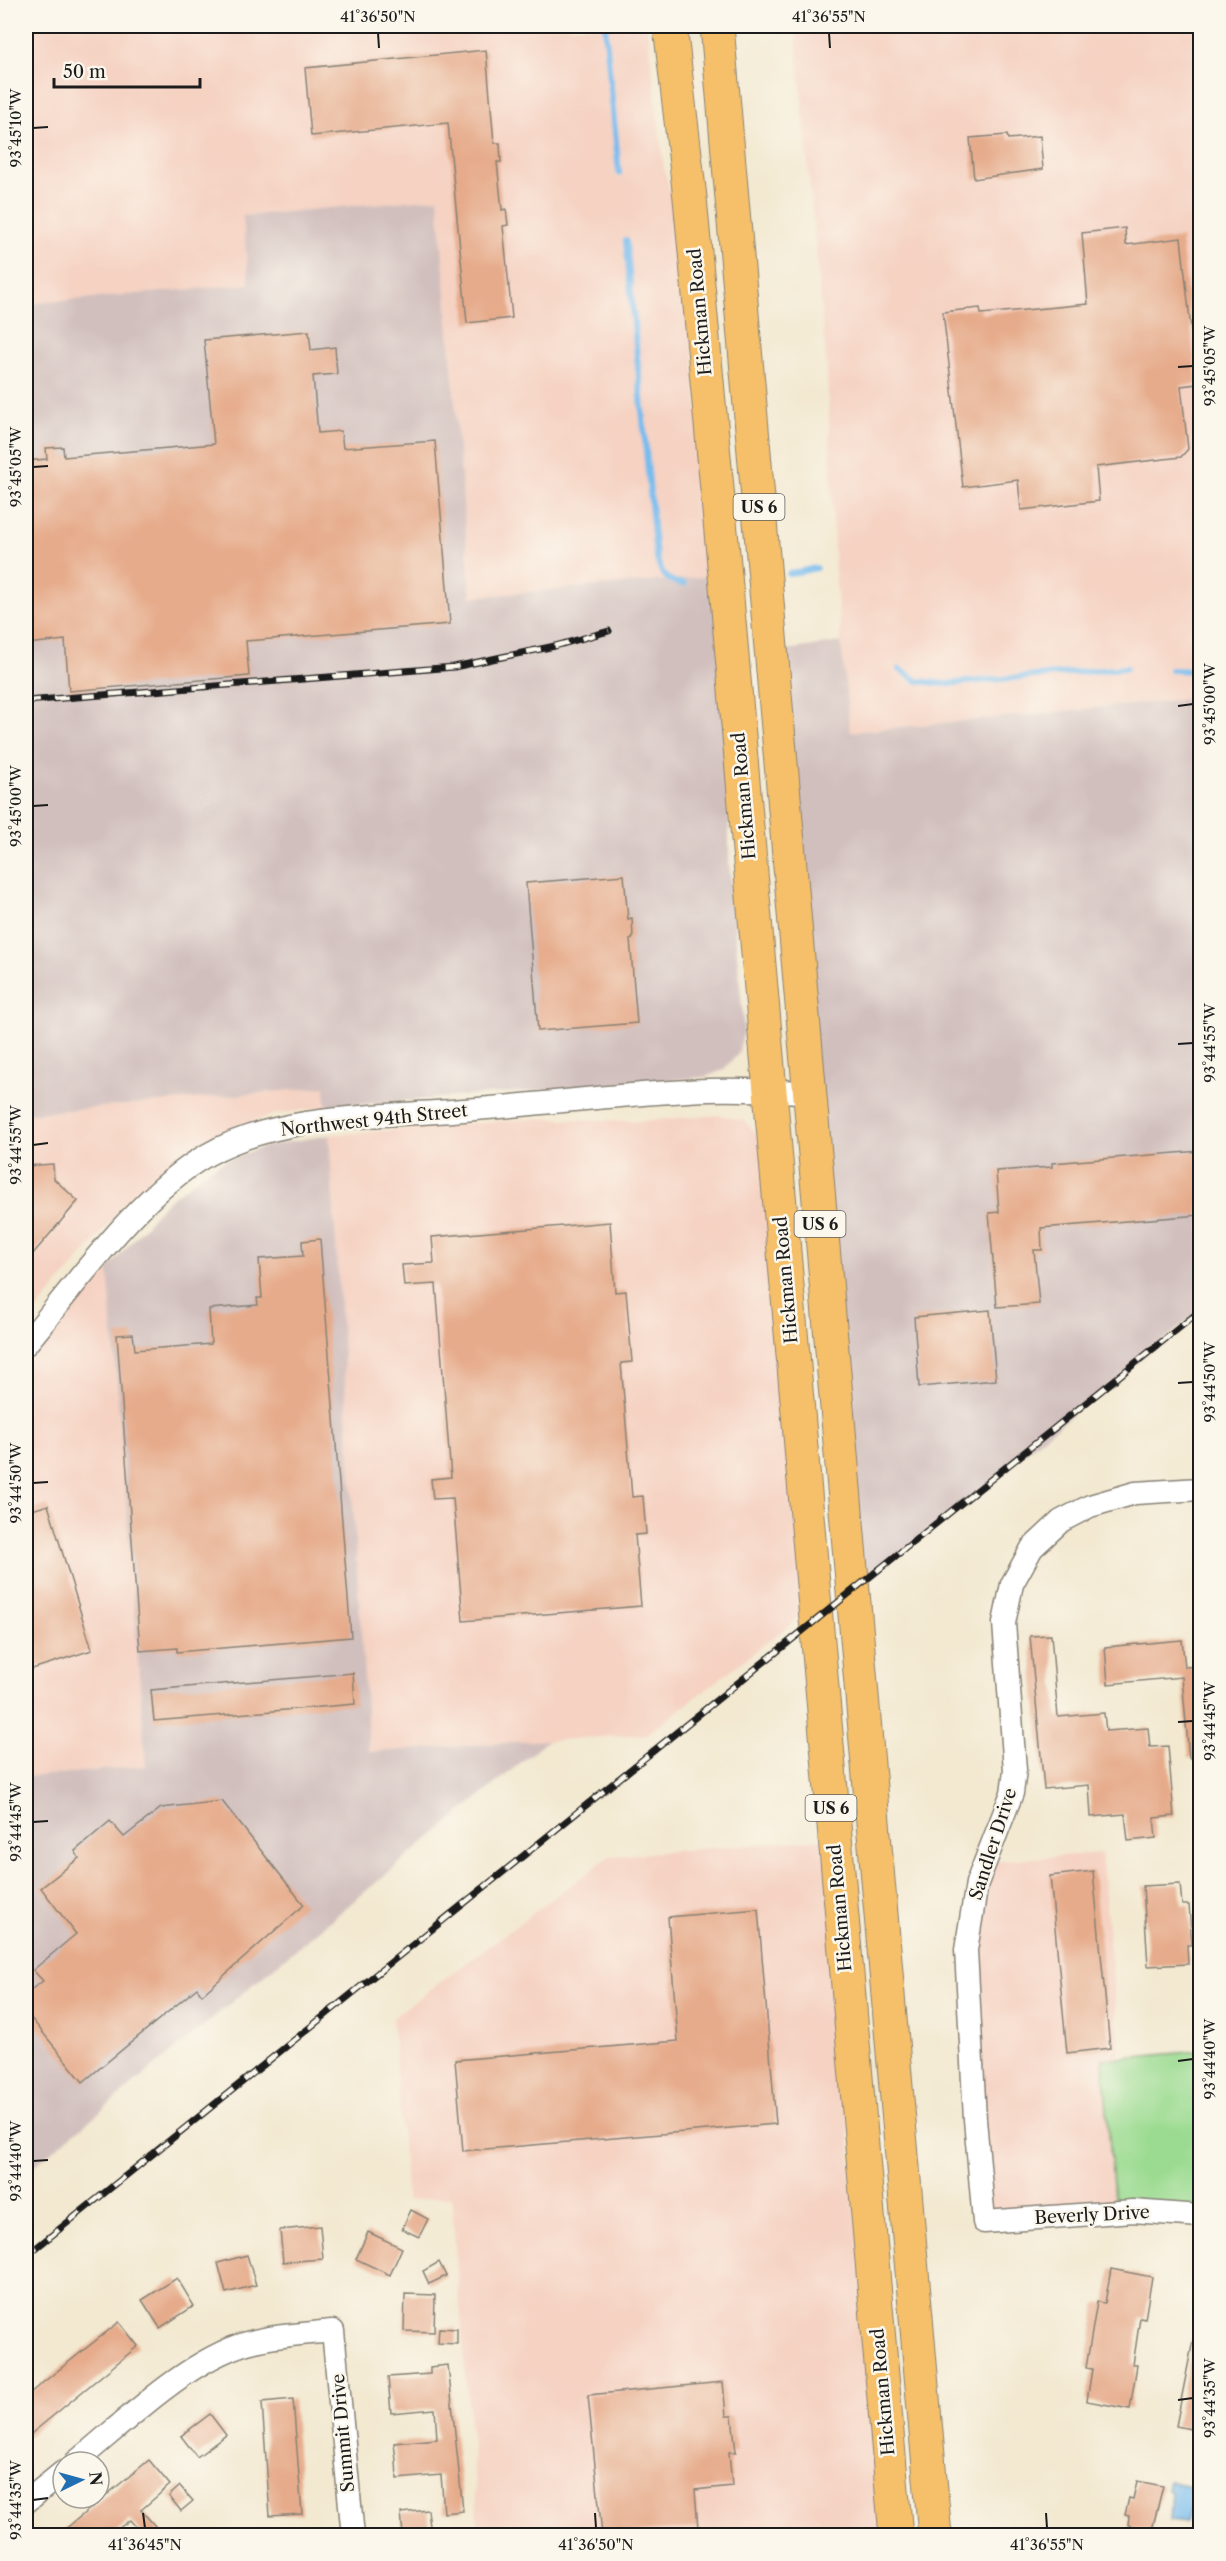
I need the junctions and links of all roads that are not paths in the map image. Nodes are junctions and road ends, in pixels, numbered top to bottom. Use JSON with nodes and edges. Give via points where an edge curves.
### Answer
{"nodes":[{"id":1,"x":670,"y":26,"type":"edge"},
{"id":2,"x":717,"y":26,"type":"edge"},
{"id":3,"x":770,"y":1091,"type":"junction"},
{"id":4,"x":808,"y":1092,"type":"junction"},
{"id":5,"x":26,"y":1344,"type":"edge"},
{"id":6,"x":1200,"y":1489,"type":"edge"},
{"id":7,"x":1200,"y":2216,"type":"edge"},
{"id":8,"x":984,"y":2222,"type":"joint"},
{"id":9,"x":91,"y":2450,"type":"edge"},
{"id":10,"x":51,"y":2482,"type":"edge"},
{"id":11,"x":26,"y":2502,"type":"edge"},
{"id":12,"x":353,"y":2535,"type":"edge"},
{"id":13,"x":896,"y":2535,"type":"edge"},
{"id":14,"x":935,"y":2535,"type":"edge"}],
"edges":[{"from":1,"to":3,"type":"main road","name":"Hickman Road","number":"US 6","via":[[716,472]]},
{"from":2,"to":4,"type":"main road","number":"US 6"},
{"from":3,"to":4,"type":"street","name":"Northwest 94th Street"},
{"from":3,"to":5,"type":"street","name":"Northwest 94th Street","via":[[709,1090],[327,1121],[279,1128],[242,1139],[199,1160],[150,1198]]},
{"from":3,"to":13,"type":"main road","name":"Hickman Road","number":"US 6"},
{"from":4,"to":14,"type":"main road","number":"US 6"},
{"from":6,"to":8,"type":"street","name":"Sandler Drive","via":[[1135,1493],[1090,1506],[1061,1521],[1032,1548],[1012,1584],[1004,1623],[1015,1770],[1012,1793],[977,1883],[966,1950]]},
{"from":7,"to":8,"type":"street","name":"Beverly Drive","via":[[1133,2211]]},
{"from":9,"to":12,"type":"street","name":"Summit Drive","via":[[196,2366],[221,2353],[248,2343],[333,2331]]},
{"from":10,"to":11,"type":"street"}]}
